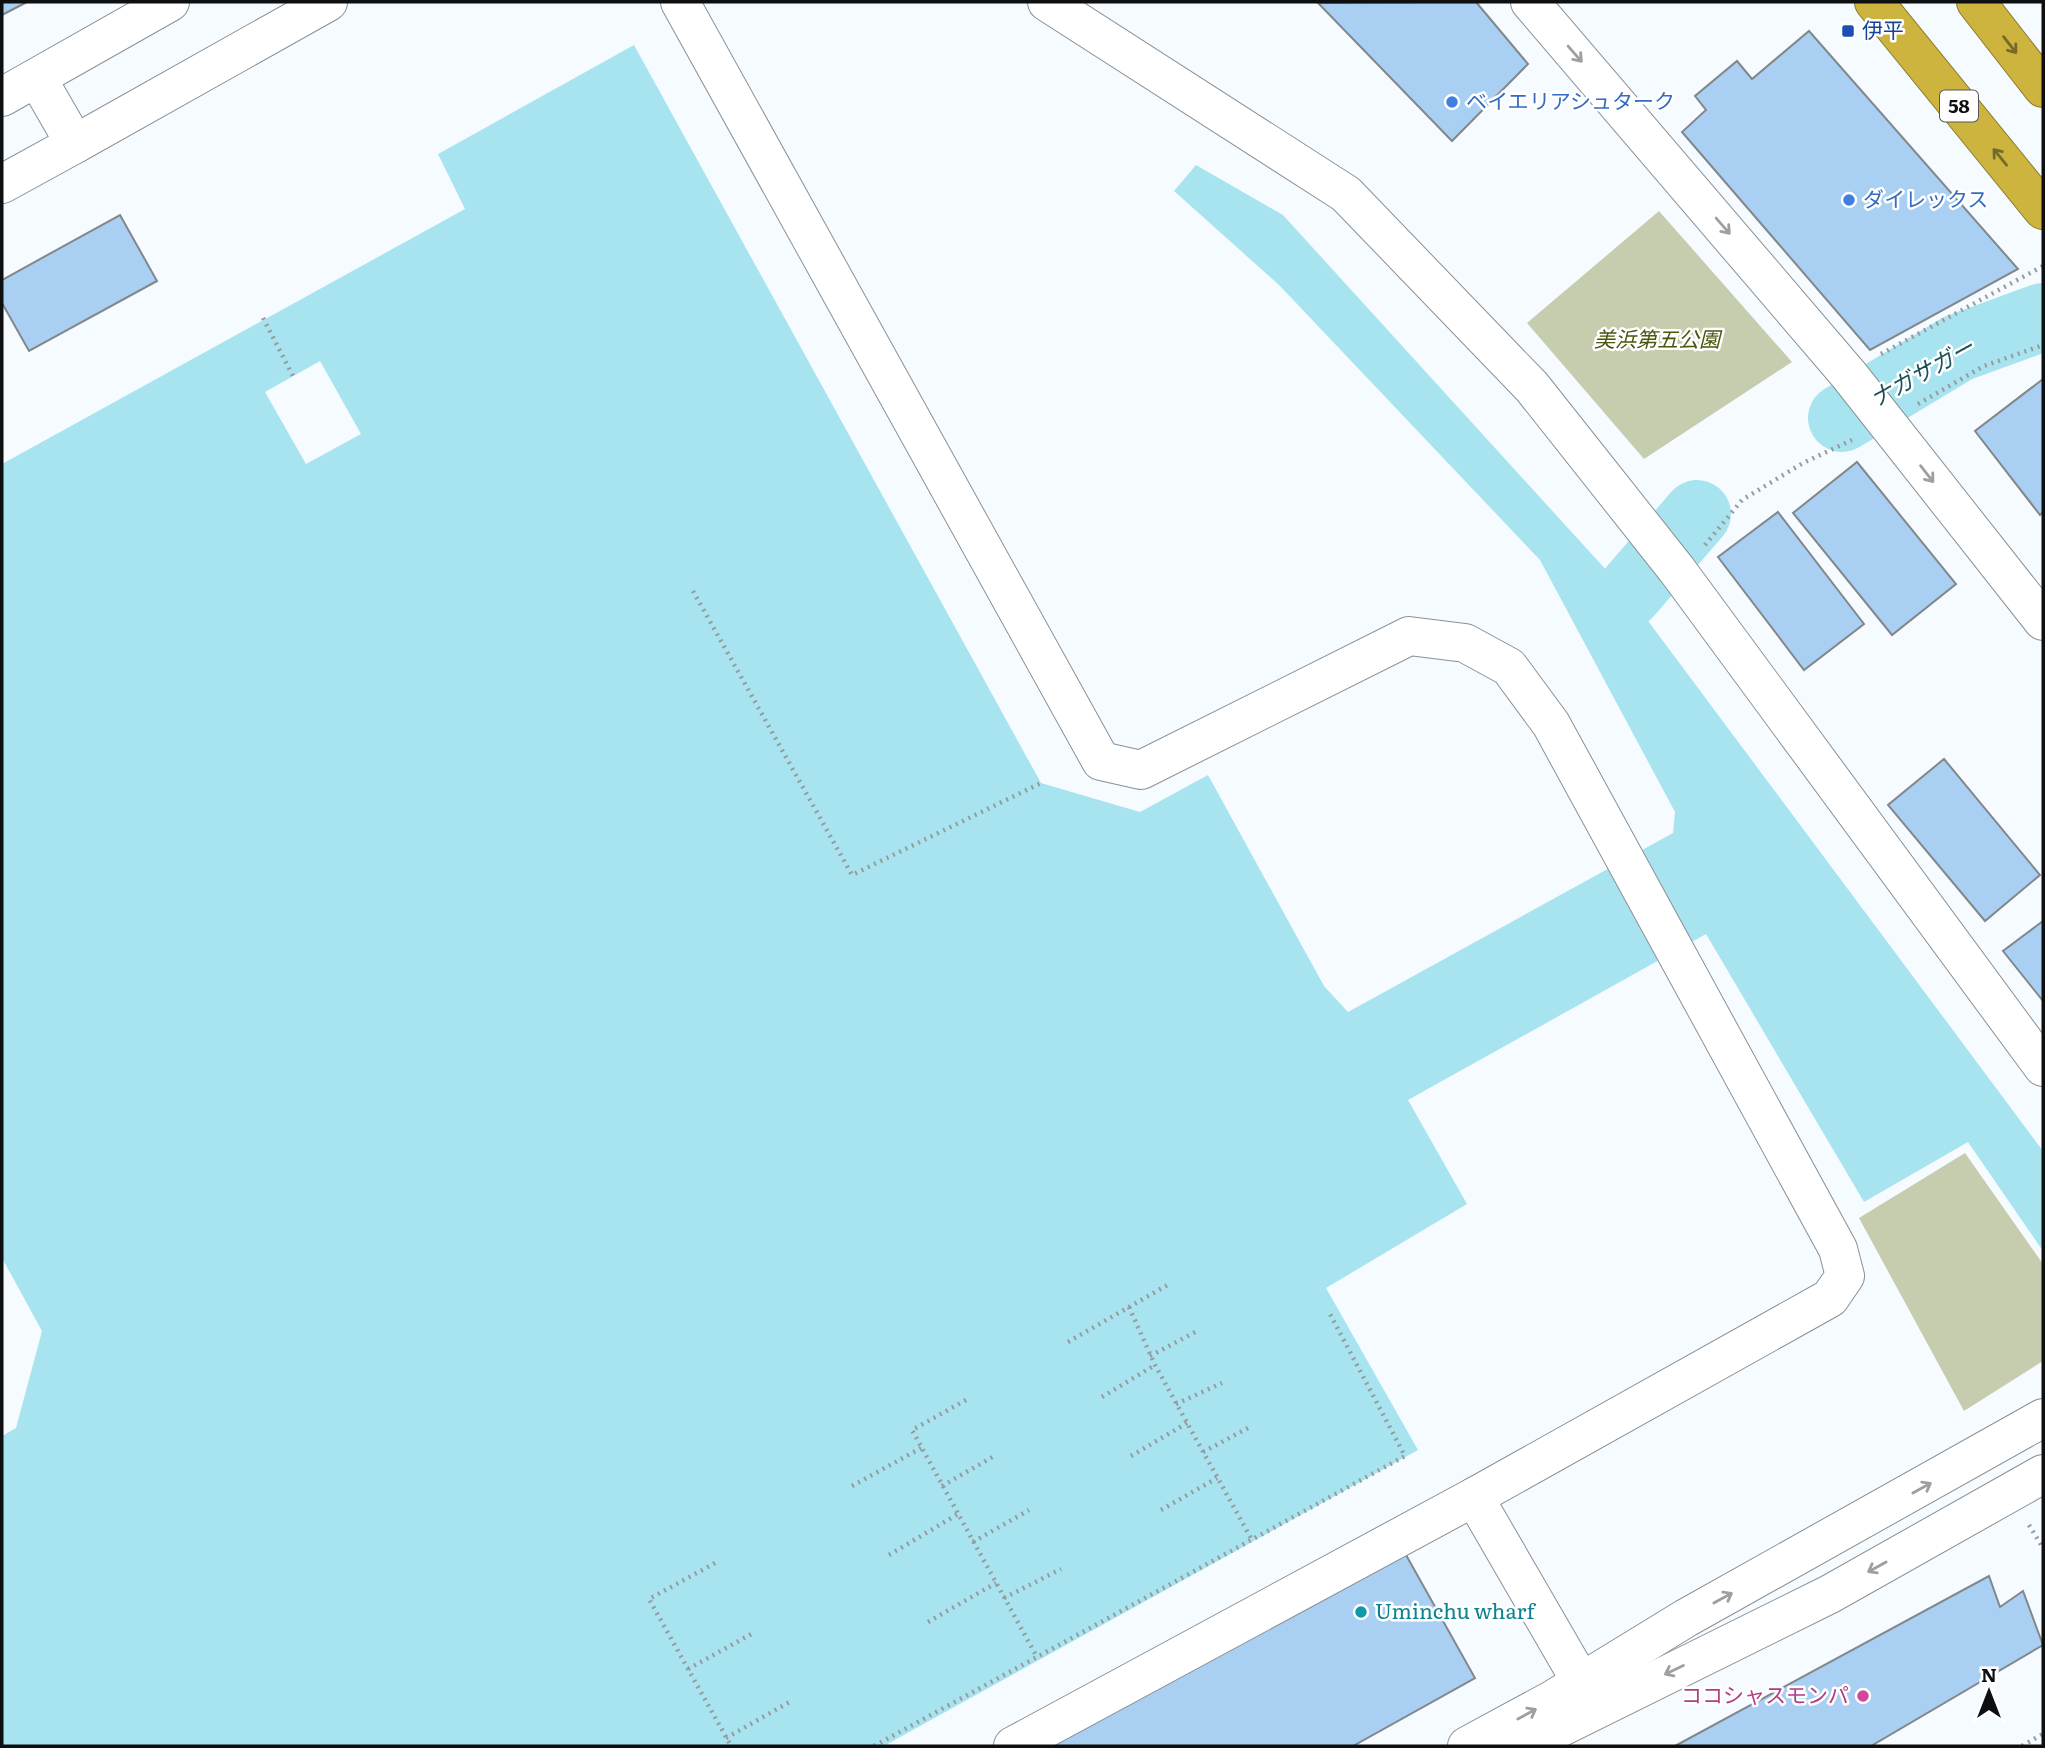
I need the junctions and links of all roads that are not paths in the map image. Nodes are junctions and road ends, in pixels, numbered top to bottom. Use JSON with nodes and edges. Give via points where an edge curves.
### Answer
{"nodes":[{"id":1,"x":170,"y":2,"type":"edge"},
{"id":2,"x":328,"y":2,"type":"edge"},
{"id":3,"x":680,"y":2,"type":"edge"},
{"id":4,"x":1047,"y":2,"type":"edge"},
{"id":5,"x":1530,"y":2,"type":"edge"},
{"id":6,"x":1874,"y":2,"type":"edge"},
{"id":7,"x":1976,"y":2,"type":"edge"},
{"id":8,"x":37,"y":78,"type":"junction"},
{"id":9,"x":2043,"y":88,"type":"edge"},
{"id":10,"x":2,"y":97,"type":"edge"},
{"id":11,"x":75,"y":144,"type":"junction"},
{"id":12,"x":2,"y":184,"type":"edge"},
{"id":13,"x":2043,"y":210,"type":"edge"},
{"id":14,"x":2043,"y":621,"type":"edge"},
{"id":15,"x":2043,"y":1067,"type":"edge"},
{"id":16,"x":2043,"y":1418,"type":"edge"},
{"id":17,"x":2043,"y":1474,"type":"edge"},
{"id":18,"x":1474,"y":1497,"type":"junction"},
{"id":19,"x":1580,"y":1680,"type":"junction"},
{"id":20,"x":1013,"y":1746,"type":"edge"},
{"id":21,"x":1467,"y":1746,"type":"edge"},
{"id":22,"x":1523,"y":1746,"type":"edge"}],
"edges":[{"from":1,"to":8,"type":"street"},
{"from":2,"to":11,"type":"street"},
{"from":3,"to":18,"type":"street","via":[[1101,761],[1140,770],[1409,636],[1465,643],[1509,667],[1551,724],[1838,1249],[1844,1276],[1830,1298]]},
{"from":4,"to":15,"type":"street","via":[[1346,194],[1532,387],[1679,573]]},
{"from":5,"to":14,"type":"street","one_way":true,"via":[[1847,374]]},
{"from":13,"to":6,"type":"highway","number":"58","one_way":true},
{"from":7,"to":9,"type":"highway","one_way":true},
{"from":8,"to":10,"type":"street"},
{"from":8,"to":11,"type":"street"},
{"from":11,"to":12,"type":"street"},
{"from":19,"to":16,"type":"street","one_way":true},
{"from":17,"to":22,"type":"street","one_way":true,"via":[[1830,1594]]},
{"from":18,"to":19,"type":"street"},
{"from":18,"to":20,"type":"street"},
{"from":21,"to":19,"type":"street","one_way":true}]}
